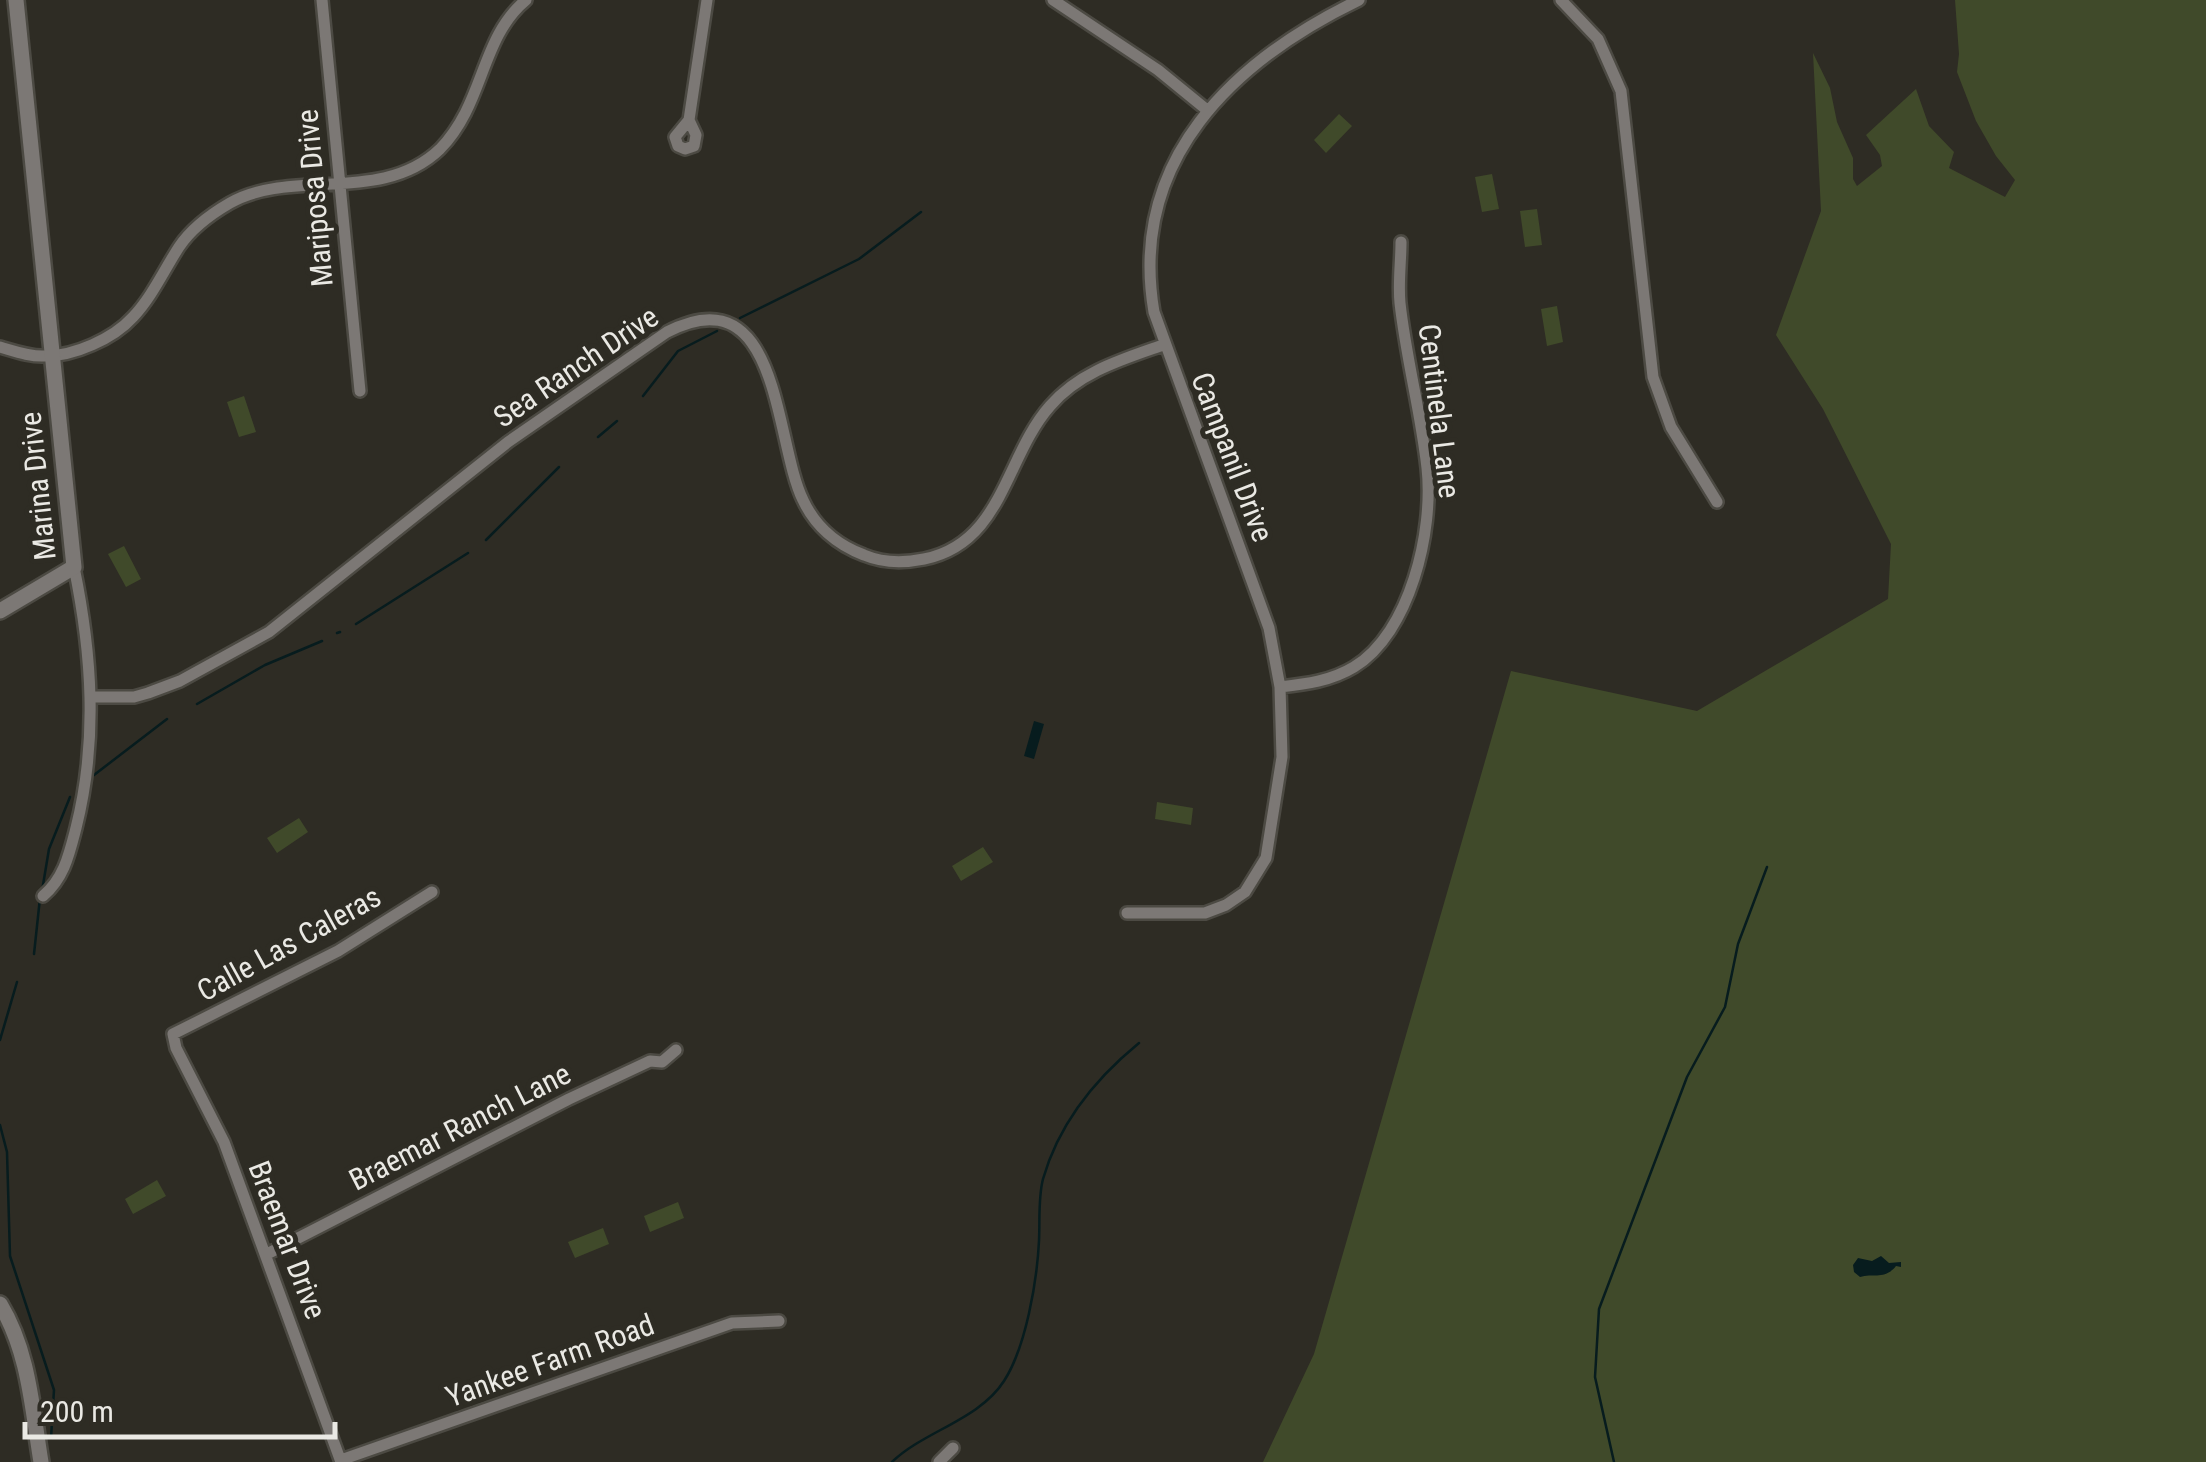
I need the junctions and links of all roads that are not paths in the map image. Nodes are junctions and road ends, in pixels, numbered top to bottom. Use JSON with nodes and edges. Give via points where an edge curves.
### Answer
{"nodes":[{"id":1,"x":16,"y":0,"type":"edge"},
{"id":2,"x":322,"y":0,"type":"edge"},
{"id":3,"x":526,"y":0,"type":"edge"},
{"id":4,"x":707,"y":0,"type":"edge"},
{"id":5,"x":1053,"y":0,"type":"edge"},
{"id":6,"x":1360,"y":0,"type":"edge"},
{"id":7,"x":1561,"y":0,"type":"edge"},
{"id":8,"x":1207,"y":110,"type":"junction"},
{"id":9,"x":689,"y":120,"type":"dead end"},
{"id":10,"x":338,"y":184,"type":"junction"},
{"id":11,"x":1401,"y":242,"type":"dead end"},
{"id":12,"x":1163,"y":345,"type":"junction"},
{"id":13,"x":0,"y":347,"type":"edge"},
{"id":14,"x":51,"y":356,"type":"junction"},
{"id":15,"x":360,"y":392,"type":"dead end"},
{"id":16,"x":1716,"y":502,"type":"dead end"},
{"id":17,"x":74,"y":567,"type":"junction"},
{"id":18,"x":0,"y":611,"type":"edge"},
{"id":19,"x":1280,"y":687,"type":"junction"},
{"id":20,"x":91,"y":698,"type":"junction"},
{"id":21,"x":432,"y":892,"type":"dead end"},
{"id":22,"x":43,"y":896,"type":"dead end"},
{"id":23,"x":1127,"y":913,"type":"dead end"},
{"id":24,"x":173,"y":1040,"type":"joint"},
{"id":25,"x":676,"y":1050,"type":"dead end"},
{"id":26,"x":267,"y":1254,"type":"junction"},
{"id":27,"x":0,"y":1304,"type":"edge"},
{"id":28,"x":779,"y":1321,"type":"dead end"},
{"id":29,"x":953,"y":1448,"type":"dead end"},
{"id":30,"x":341,"y":1461,"type":"edge"},
{"id":31,"x":41,"y":1462,"type":"edge"},
{"id":32,"x":939,"y":1462,"type":"edge"}],
"edges":[{"from":1,"to":14,"type":"street","name":"Marina Drive"},
{"from":2,"to":10,"type":"street","name":"Mariposa Drive"},
{"from":3,"to":10,"type":"street","via":[[502,24],[463,120],[438,150],[391,177]]},
{"from":4,"to":9,"type":"street"},
{"from":5,"to":8,"type":"street"},
{"from":6,"to":8,"type":"street","name":"Campanil Drive","via":[[1268,56]]},
{"from":7,"to":16,"type":"street","via":[[1598,40],[1621,91],[1653,377],[1671,427]]},
{"from":8,"to":12,"type":"street","name":"Campanil Drive","via":[[1171,167],[1153,222],[1150,289]]},
{"from":10,"to":14,"type":"street","via":[[238,199],[180,246],[134,317],[99,341]]},
{"from":10,"to":15,"type":"street","name":"Mariposa Drive"},
{"from":11,"to":19,"type":"street","name":"Centinela Lane","via":[[1399,299],[1428,469],[1420,554],[1396,622],[1372,653],[1325,680]]},
{"from":12,"to":19,"type":"street","name":"Campanil Drive","via":[[1260,600]]},
{"from":12,"to":20,"type":"street","name":"Sea Ranch Drive","via":[[1093,372],[1058,396],[1034,428],[988,519],[968,539],[938,556],[893,562],[849,549],[811,516],[755,346],[724,324],[686,323],[508,442],[269,632],[162,688],[134,697]]},
{"from":13,"to":14,"type":"street"},
{"from":14,"to":17,"type":"street","name":"Marina Drive"},
{"from":17,"to":18,"type":"street"},
{"from":17,"to":20,"type":"street","name":"Marina Drive"},
{"from":19,"to":23,"type":"street","name":"Campanil Drive","via":[[1282,758],[1256,878],[1236,899],[1204,914]]},
{"from":20,"to":22,"type":"street","name":"Marina Drive","via":[[78,817],[58,883]]},
{"from":21,"to":24,"type":"street","name":"Calle Las Caleras","via":[[338,950],[173,1034]]},
{"from":24,"to":26,"type":"street","name":"Braemar Drive","via":[[214,1118]]},
{"from":25,"to":26,"type":"street","name":"Braemar Ranch Lane"},
{"from":26,"to":30,"type":"street","name":"Braemar Drive"},
{"from":27,"to":31,"type":"street","via":[[26,1369]]},
{"from":28,"to":30,"type":"street","name":"Yankee Farm Road","via":[[732,1323]]},
{"from":29,"to":32,"type":"street"}]}
